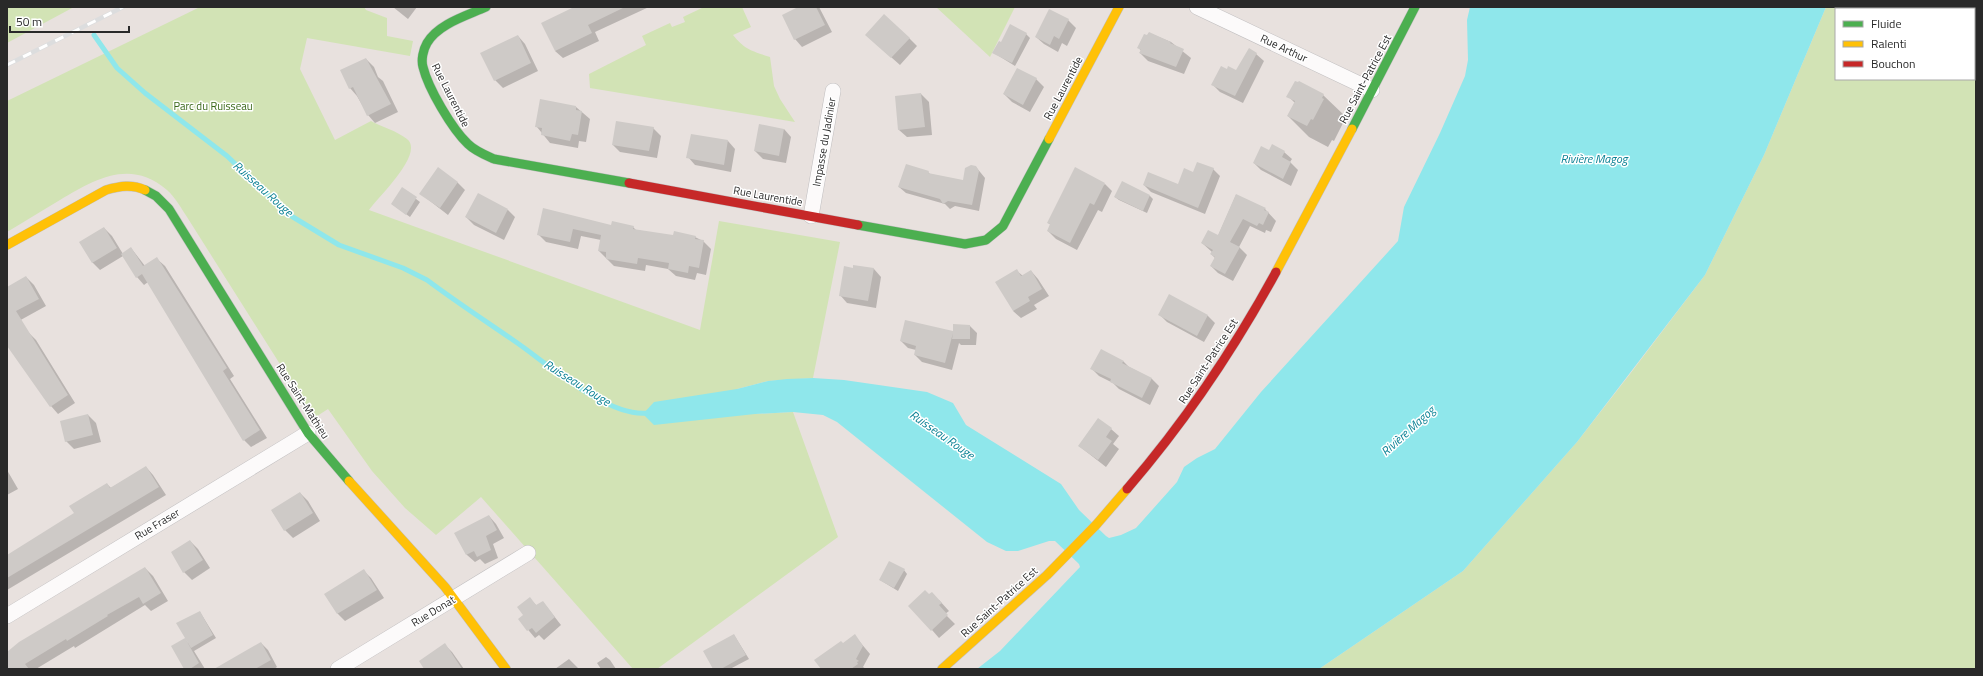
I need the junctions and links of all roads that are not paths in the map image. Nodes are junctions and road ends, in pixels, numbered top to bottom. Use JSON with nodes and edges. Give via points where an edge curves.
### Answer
{"nodes":[{"id":1,"x":486,"y":7,"type":"edge"},
{"id":2,"x":1119,"y":7,"type":"edge"},
{"id":3,"x":1197,"y":7,"type":"edge"},
{"id":4,"x":1416,"y":7,"type":"edge"},
{"id":5,"x":833,"y":90,"type":"dead end"},
{"id":6,"x":1372,"y":90,"type":"junction"},
{"id":7,"x":811,"y":216,"type":"junction"},
{"id":8,"x":7,"y":245,"type":"edge"},
{"id":9,"x":308,"y":433,"type":"junction"},
{"id":10,"x":528,"y":553,"type":"dead end"},
{"id":11,"x":454,"y":598,"type":"junction"},
{"id":12,"x":7,"y":616,"type":"edge"},
{"id":13,"x":338,"y":669,"type":"edge"},
{"id":14,"x":506,"y":669,"type":"edge"},
{"id":15,"x":942,"y":669,"type":"edge"}],
"edges":[{"from":1,"to":7,"type":"street","name":"Rue Laurentide","via":[[434,33],[425,43],[422,56],[423,67],[454,130],[476,151],[494,159]]},
{"from":2,"to":7,"type":"street","name":"Rue Laurentide","via":[[1002,226],[992,236],[980,243],[965,244]]},
{"from":3,"to":6,"type":"street","name":"Rue Arthur"},
{"from":4,"to":6,"type":"street","name":"Rue Saint-Patrice Est"},
{"from":5,"to":7,"type":"street","name":"Impasse du Jadinier"},
{"from":6,"to":15,"type":"street","name":"Rue Saint-Patrice Est","via":[[1262,298],[1233,346],[1176,429],[1124,494],[1047,576]]},
{"from":8,"to":9,"type":"street","name":"Rue Saint-Mathieu","via":[[107,188],[119,185],[152,192],[169,209]]},
{"from":9,"to":11,"type":"street","name":"Rue Saint-Mathieu"},
{"from":9,"to":12,"type":"street","name":"Rue Fraser"},
{"from":10,"to":11,"type":"street","name":"Rue Donat"},
{"from":11,"to":13,"type":"street","name":"Rue Donat"},
{"from":11,"to":14,"type":"street","name":"Rue Saint-Mathieu"}]}
